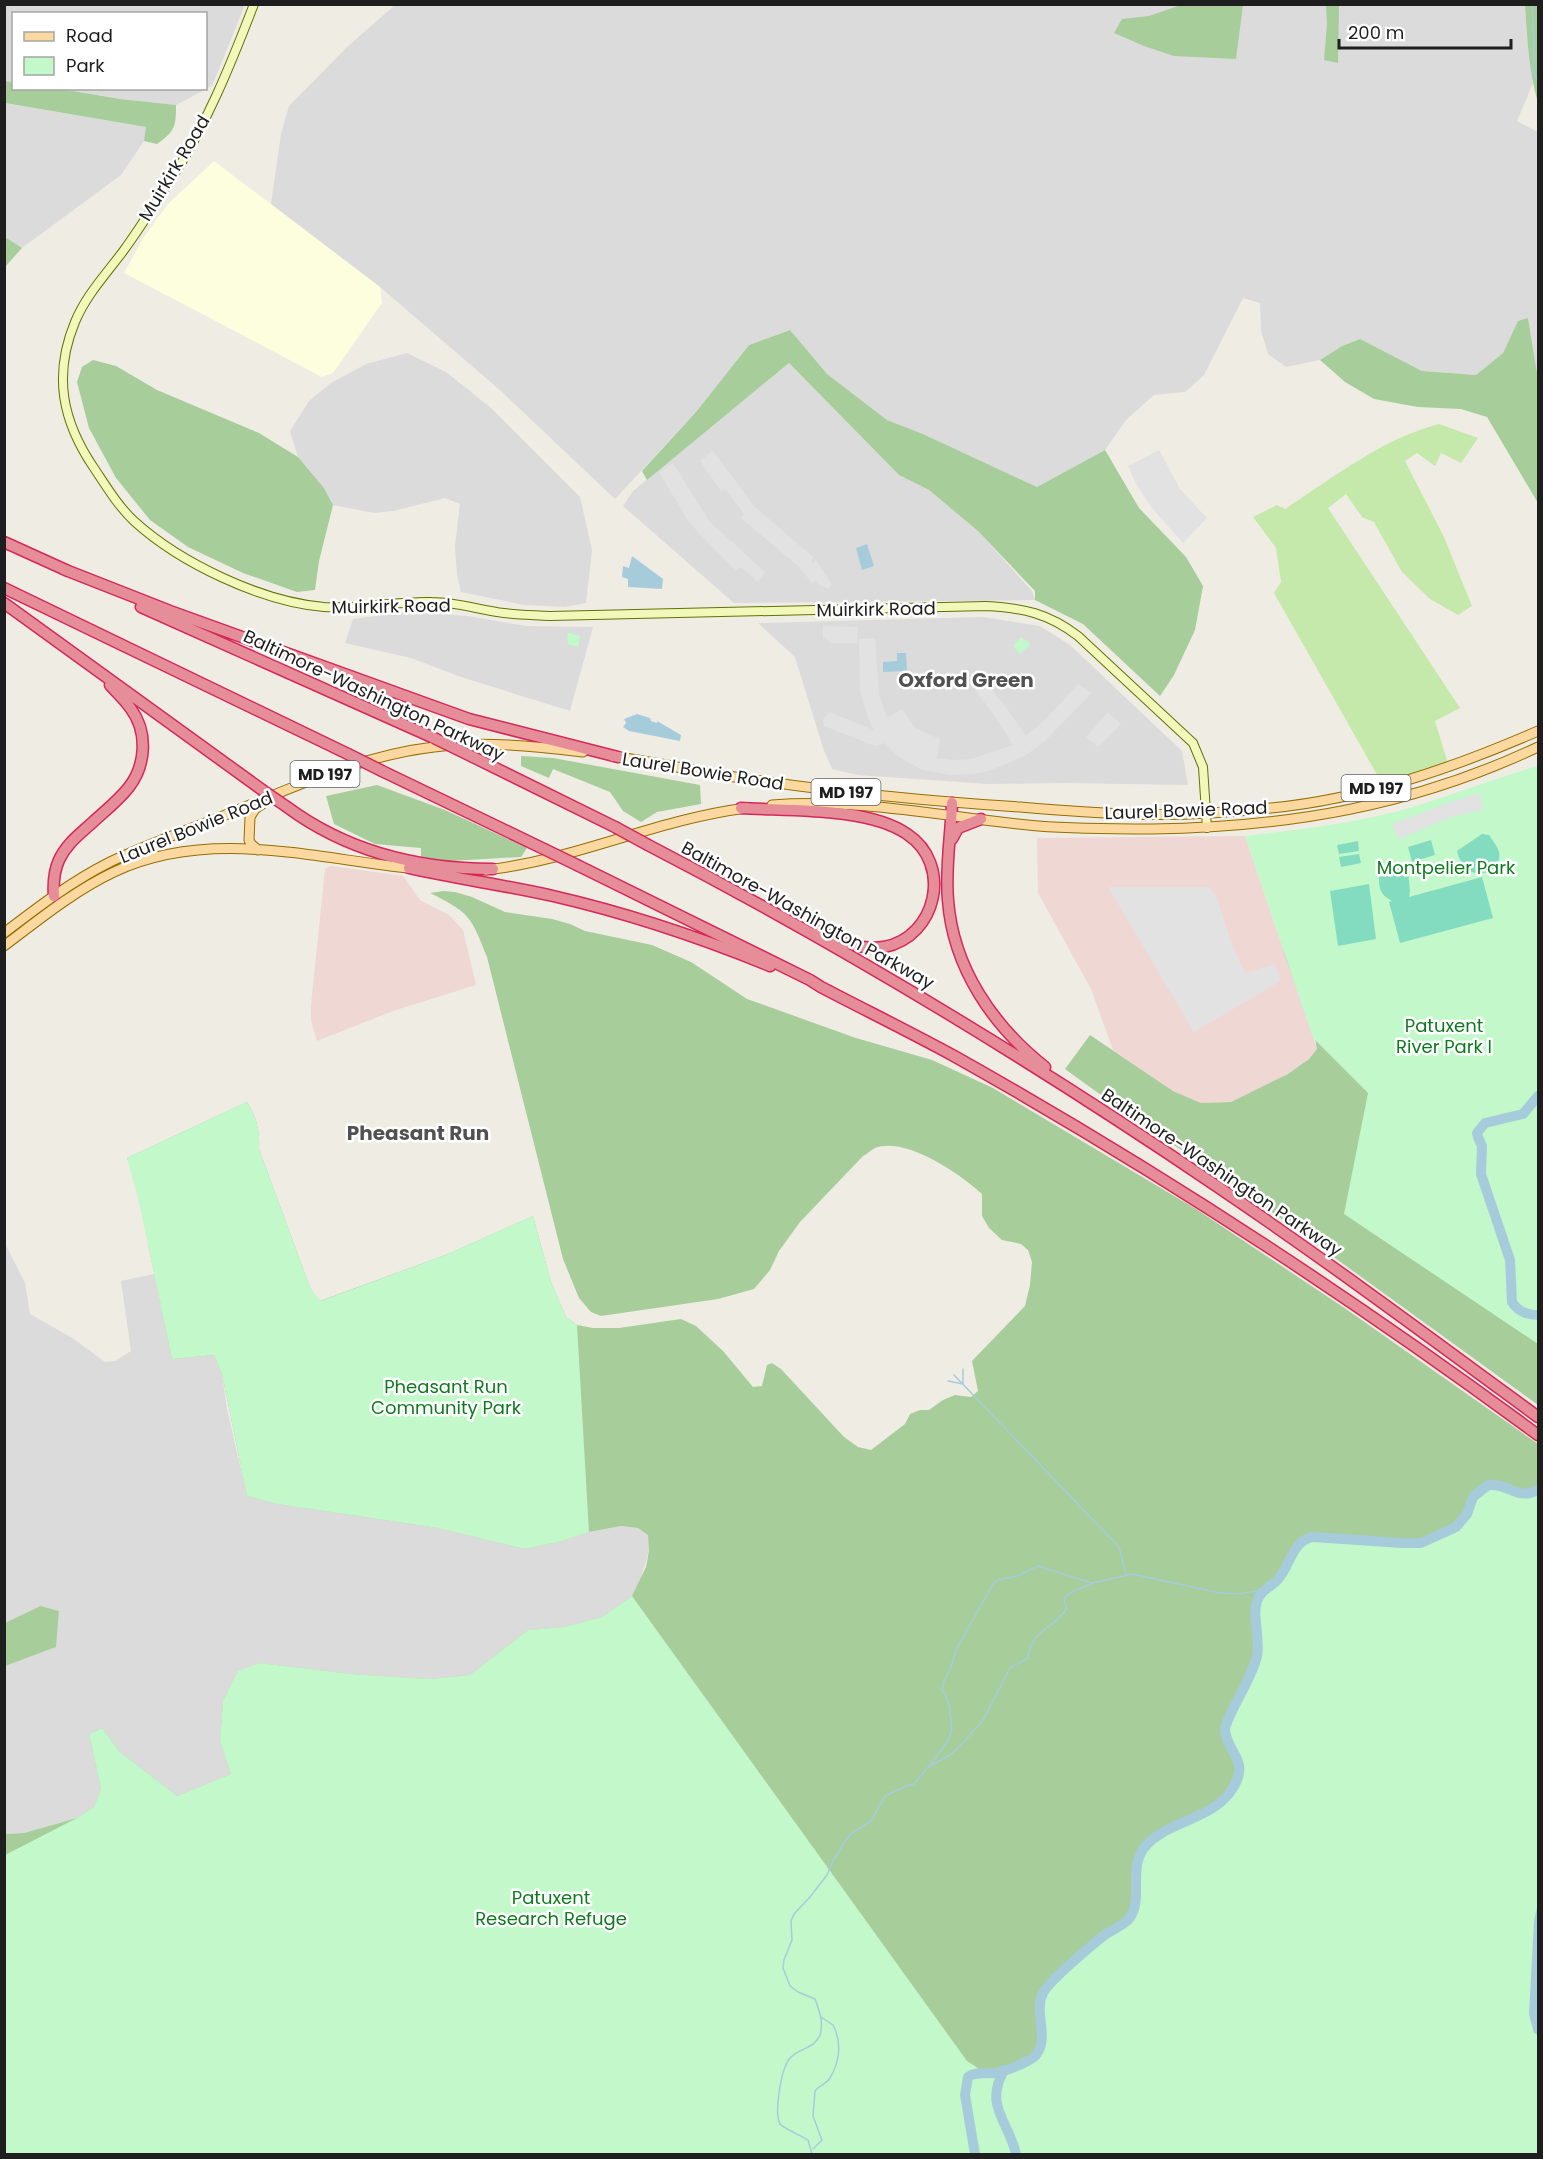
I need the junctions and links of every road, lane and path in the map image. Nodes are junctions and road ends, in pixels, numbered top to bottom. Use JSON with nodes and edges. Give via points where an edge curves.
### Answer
{"nodes":[{"id":1,"x":254,"y":4,"type":"edge"},
{"id":2,"x":4,"y":542,"type":"edge"},
{"id":3,"x":63,"y":569,"type":"junction"},
{"id":4,"x":4,"y":588,"type":"edge"},
{"id":5,"x":4,"y":603,"type":"edge"},
{"id":6,"x":91,"y":665,"type":"junction"},
{"id":7,"x":1539,"y":731,"type":"edge"},
{"id":8,"x":1539,"y":747,"type":"edge"},
{"id":9,"x":618,"y":757,"type":"junction"},
{"id":10,"x":304,"y":782,"type":"junction"},
{"id":11,"x":952,"y":803,"type":"junction"},
{"id":12,"x":741,"y":808,"type":"junction"},
{"id":13,"x":1206,"y":812,"type":"junction"},
{"id":14,"x":951,"y":816,"type":"junction"},
{"id":15,"x":981,"y":819,"type":"junction"},
{"id":16,"x":1207,"y":828,"type":"junction"},
{"id":17,"x":258,"y":850,"type":"junction"},
{"id":18,"x":662,"y":852,"type":"junction"},
{"id":19,"x":948,"y":860,"type":"junction"},
{"id":20,"x":409,"y":868,"type":"junction"},
{"id":21,"x":493,"y":870,"type":"junction"},
{"id":22,"x":54,"y":896,"type":"junction"},
{"id":23,"x":4,"y":933,"type":"edge"},
{"id":24,"x":4,"y":946,"type":"edge"},
{"id":25,"x":821,"y":987,"type":"junction"},
{"id":26,"x":1103,"y":1110,"type":"junction"},
{"id":27,"x":1539,"y":1417,"type":"edge"},
{"id":28,"x":1538,"y":1435,"type":"edge"}],
"edges":[{"from":1,"to":13,"type":"main road","name":"Muirkirk Road","via":[[205,118],[173,177],[87,299],[74,325],[64,361],[62,388],[68,420],[81,449],[139,526],[205,568],[261,594],[324,607],[435,602],[550,616],[986,606],[1026,610],[1048,617],[1078,636],[1194,743],[1203,767]]},
{"from":2,"to":3,"type":"highway","name":"Baltimore-Washington Parkway"},
{"from":3,"to":9,"type":"highway","via":[[451,714]]},
{"from":3,"to":18,"type":"highway","name":"Baltimore-Washington Parkway","bridge":true,"via":[[434,738]]},
{"from":4,"to":25,"type":"highway","name":"Baltimore-Washington Parkway","bridge":true,"via":[[744,946]]},
{"from":5,"to":6,"type":"highway"},
{"from":6,"to":21,"type":"highway","bridge":true,"via":[[332,836],[386,857],[424,865]]},
{"from":6,"to":22,"type":"highway","via":[[134,714],[142,736],[142,759],[129,787],[63,853],[54,875]]},
{"from":7,"to":13,"type":"main road","name":"Laurel Bowie Road","number":"MD 197","via":[[1461,763],[1380,788],[1272,808]]},
{"from":8,"to":16,"type":"main road","name":"Laurel Bowie Road","number":"MD 197","via":[[1464,778],[1386,801],[1304,818]]},
{"from":9,"to":10,"type":"main road","name":"Laurel Bowie Road","number":"MD 197","via":[[508,745],[435,747],[383,756]]},
{"from":9,"to":11,"type":"main road","name":"Laurel Bowie Road","number":"MD 197","via":[[771,782]]},
{"from":10,"to":17,"type":"main road","via":[[252,813],[249,840]]},
{"from":10,"to":22,"type":"main road","name":"Laurel Bowie Road","number":"MD 197","via":[[109,863]]},
{"from":11,"to":13,"type":"main road","name":"Laurel Bowie Road","number":"MD 197","via":[[1131,814]]},
{"from":11,"to":14,"type":"highway"},
{"from":12,"to":14,"type":"main road","name":"Laurel Bowie Road","number":"MD 197","via":[[826,804]]},
{"from":12,"to":18,"type":"highway","via":[[836,813],[907,833],[924,851],[933,873],[935,891],[926,917],[912,934],[898,942],[876,948],[859,946],[810,927]]},
{"from":12,"to":21,"type":"main road","name":"Laurel Bowie Road","number":"MD 197","via":[[680,821],[542,862]]},
{"from":13,"to":16,"type":"main road","name":"Muirkirk Road"},
{"from":14,"to":15,"type":"main road","name":"Laurel Bowie Road","number":"MD 197"},
{"from":14,"to":19,"type":"highway"},
{"from":15,"to":16,"type":"main road","name":"Laurel Bowie Road","number":"MD 197","via":[[1130,829]]},
{"from":15,"to":19,"type":"highway","via":[[955,830]]},
{"from":17,"to":20,"type":"main road","name":"Laurel Bowie Road","number":"MD 197"},
{"from":17,"to":24,"type":"main road","name":"Laurel Bowie Road","number":"MD 197","via":[[194,850],[130,865],[67,898]]},
{"from":18,"to":26,"type":"highway","name":"Baltimore-Washington Parkway","via":[[886,976]]},
{"from":19,"to":26,"type":"highway","via":[[953,930],[965,967],[982,1000],[1036,1060]]},
{"from":20,"to":21,"type":"main road","name":"Laurel Bowie Road","number":"MD 197"},
{"from":20,"to":25,"type":"highway","via":[[612,911],[721,947]]},
{"from":22,"to":23,"type":"main road","name":"Laurel Bowie Road","number":"MD 197"},
{"from":25,"to":28,"type":"highway","name":"Baltimore-Washington Parkway","via":[[951,1055],[1208,1208],[1356,1305]]},
{"from":26,"to":27,"type":"highway","name":"Baltimore-Washington Parkway","via":[[1293,1239]]}]}
